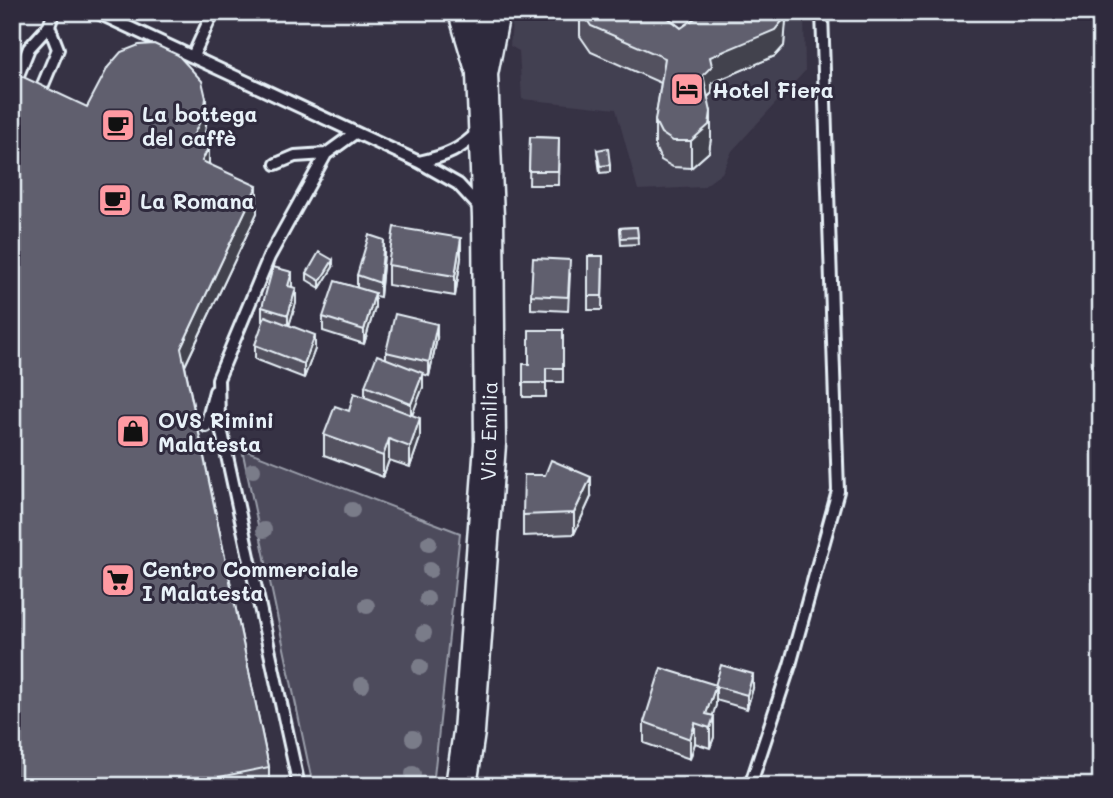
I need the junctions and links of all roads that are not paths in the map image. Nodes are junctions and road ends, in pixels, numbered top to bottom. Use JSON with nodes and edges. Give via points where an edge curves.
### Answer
{"nodes":[{"id":1,"x":54,"y":12,"type":"edge"},
{"id":2,"x":96,"y":12,"type":"edge"},
{"id":3,"x":214,"y":12,"type":"edge"},
{"id":4,"x":464,"y":12,"type":"edge"},
{"id":5,"x":494,"y":12,"type":"edge"},
{"id":6,"x":822,"y":12,"type":"edge"},
{"id":7,"x":49,"y":26,"type":"junction"},
{"id":8,"x":192,"y":56,"type":"junction"},
{"id":9,"x":482,"y":74,"type":"junction"},
{"id":10,"x":12,"y":90,"type":"edge"},
{"id":11,"x":35,"y":105,"type":"edge"},
{"id":12,"x":483,"y":126,"type":"junction"},
{"id":13,"x":355,"y":133,"type":"junction"},
{"id":14,"x":326,"y":154,"type":"junction"},
{"id":15,"x":419,"y":162,"type":"junction"},
{"id":16,"x":276,"y":164,"type":"dead end"},
{"id":17,"x":488,"y":217,"type":"junction"},
{"id":18,"x":218,"y":379,"type":"junction"},
{"id":19,"x":206,"y":426,"type":"dead end"},
{"id":20,"x":299,"y":786,"type":"edge"},
{"id":21,"x":461,"y":786,"type":"edge"},
{"id":22,"x":750,"y":786,"type":"edge"}],
"edges":[{"from":1,"to":7,"type":"lane"},
{"from":2,"to":8,"type":"lane"},
{"from":3,"to":8,"type":"lane"},
{"from":4,"to":9,"type":"main road","name":"Via Emilia"},
{"from":5,"to":9,"type":"main road","name":"Via Emilia"},
{"from":6,"to":22,"type":"lane","via":[[838,491],[790,665]]},
{"from":7,"to":10,"type":"lane","via":[[29,48]]},
{"from":7,"to":11,"type":"lane","via":[[58,49]]},
{"from":8,"to":13,"type":"lane"},
{"from":9,"to":12,"type":"main road","name":"Via Emilia"},
{"from":12,"to":15,"type":"lane","via":[[462,148]]},
{"from":12,"to":17,"type":"main road","name":"Via Emilia"},
{"from":13,"to":14,"type":"lane"},
{"from":13,"to":15,"type":"lane"},
{"from":14,"to":16,"type":"lane","via":[[295,156]]},
{"from":14,"to":18,"type":"lane","via":[[269,257]]},
{"from":15,"to":17,"type":"lane","via":[[458,184]]},
{"from":17,"to":21,"type":"main road","name":"Via Emilia","via":[[490,444]]},
{"from":18,"to":19,"type":"lane"},
{"from":18,"to":20,"type":"lane","via":[[219,419]]}]}
